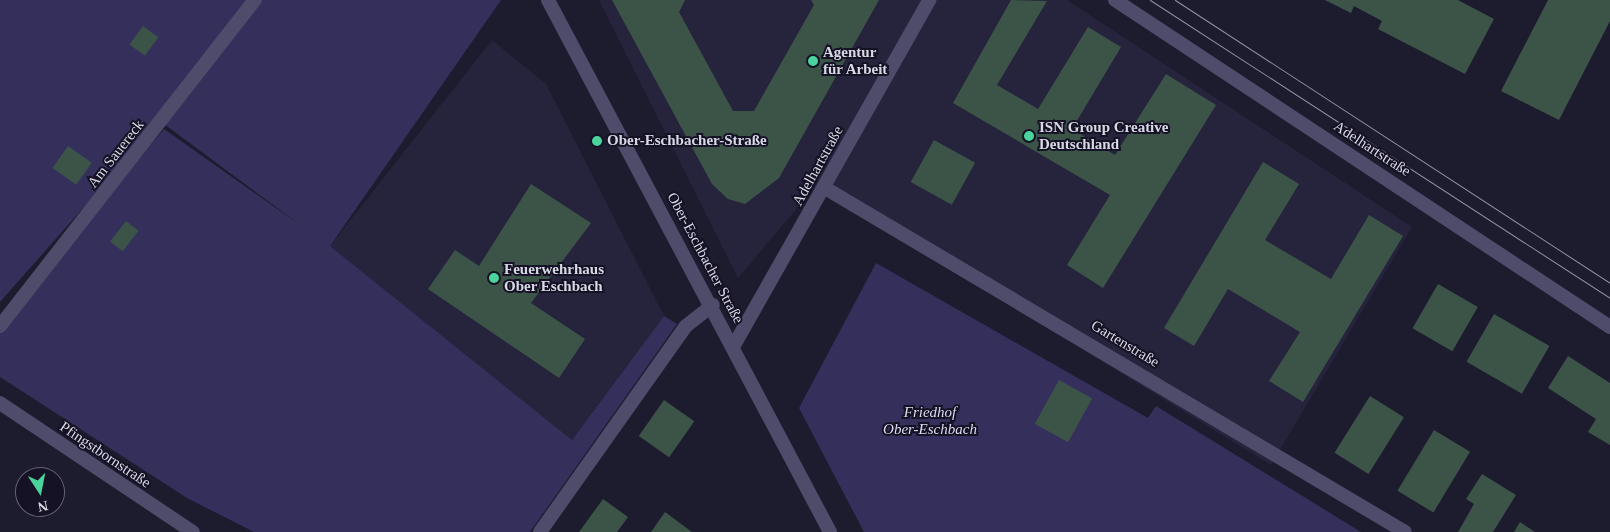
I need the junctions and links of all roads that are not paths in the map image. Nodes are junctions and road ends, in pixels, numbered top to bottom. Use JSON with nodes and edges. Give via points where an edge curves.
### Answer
{"nodes":[{"id":1,"x":255,"y":0,"type":"edge"},
{"id":2,"x":548,"y":0,"type":"edge"},
{"id":3,"x":929,"y":0,"type":"edge"},
{"id":4,"x":1115,"y":0,"type":"edge"},
{"id":5,"x":825,"y":188,"type":"junction"},
{"id":6,"x":713,"y":305,"type":"junction"},
{"id":7,"x":0,"y":326,"type":"edge"},
{"id":8,"x":1610,"y":327,"type":"edge"},
{"id":9,"x":733,"y":347,"type":"junction"},
{"id":10,"x":0,"y":403,"type":"edge"},
{"id":11,"x":193,"y":532,"type":"edge"},
{"id":12,"x":540,"y":532,"type":"edge"},
{"id":13,"x":830,"y":532,"type":"edge"},
{"id":14,"x":1405,"y":532,"type":"edge"}],
"edges":[{"from":1,"to":7,"type":"street","name":"Am Sauereck"},
{"from":2,"to":6,"type":"street","name":"Ober-Eschbacher Straße"},
{"from":3,"to":5,"type":"street","name":"Adelhartstraße"},
{"from":4,"to":8,"type":"street","name":"Adelhartstraße"},
{"from":5,"to":9,"type":"street","name":"Adelhartstraße"},
{"from":5,"to":14,"type":"street","name":"Gartenstraße"},
{"from":6,"to":9,"type":"street","name":"Ober-Eschbacher Straße"},
{"from":6,"to":12,"type":"street","via":[[686,326]]},
{"from":9,"to":13,"type":"street","name":"Ober-Eschbacher Straße"},
{"from":10,"to":11,"type":"street","name":"Pfingstbornstraße"}]}
